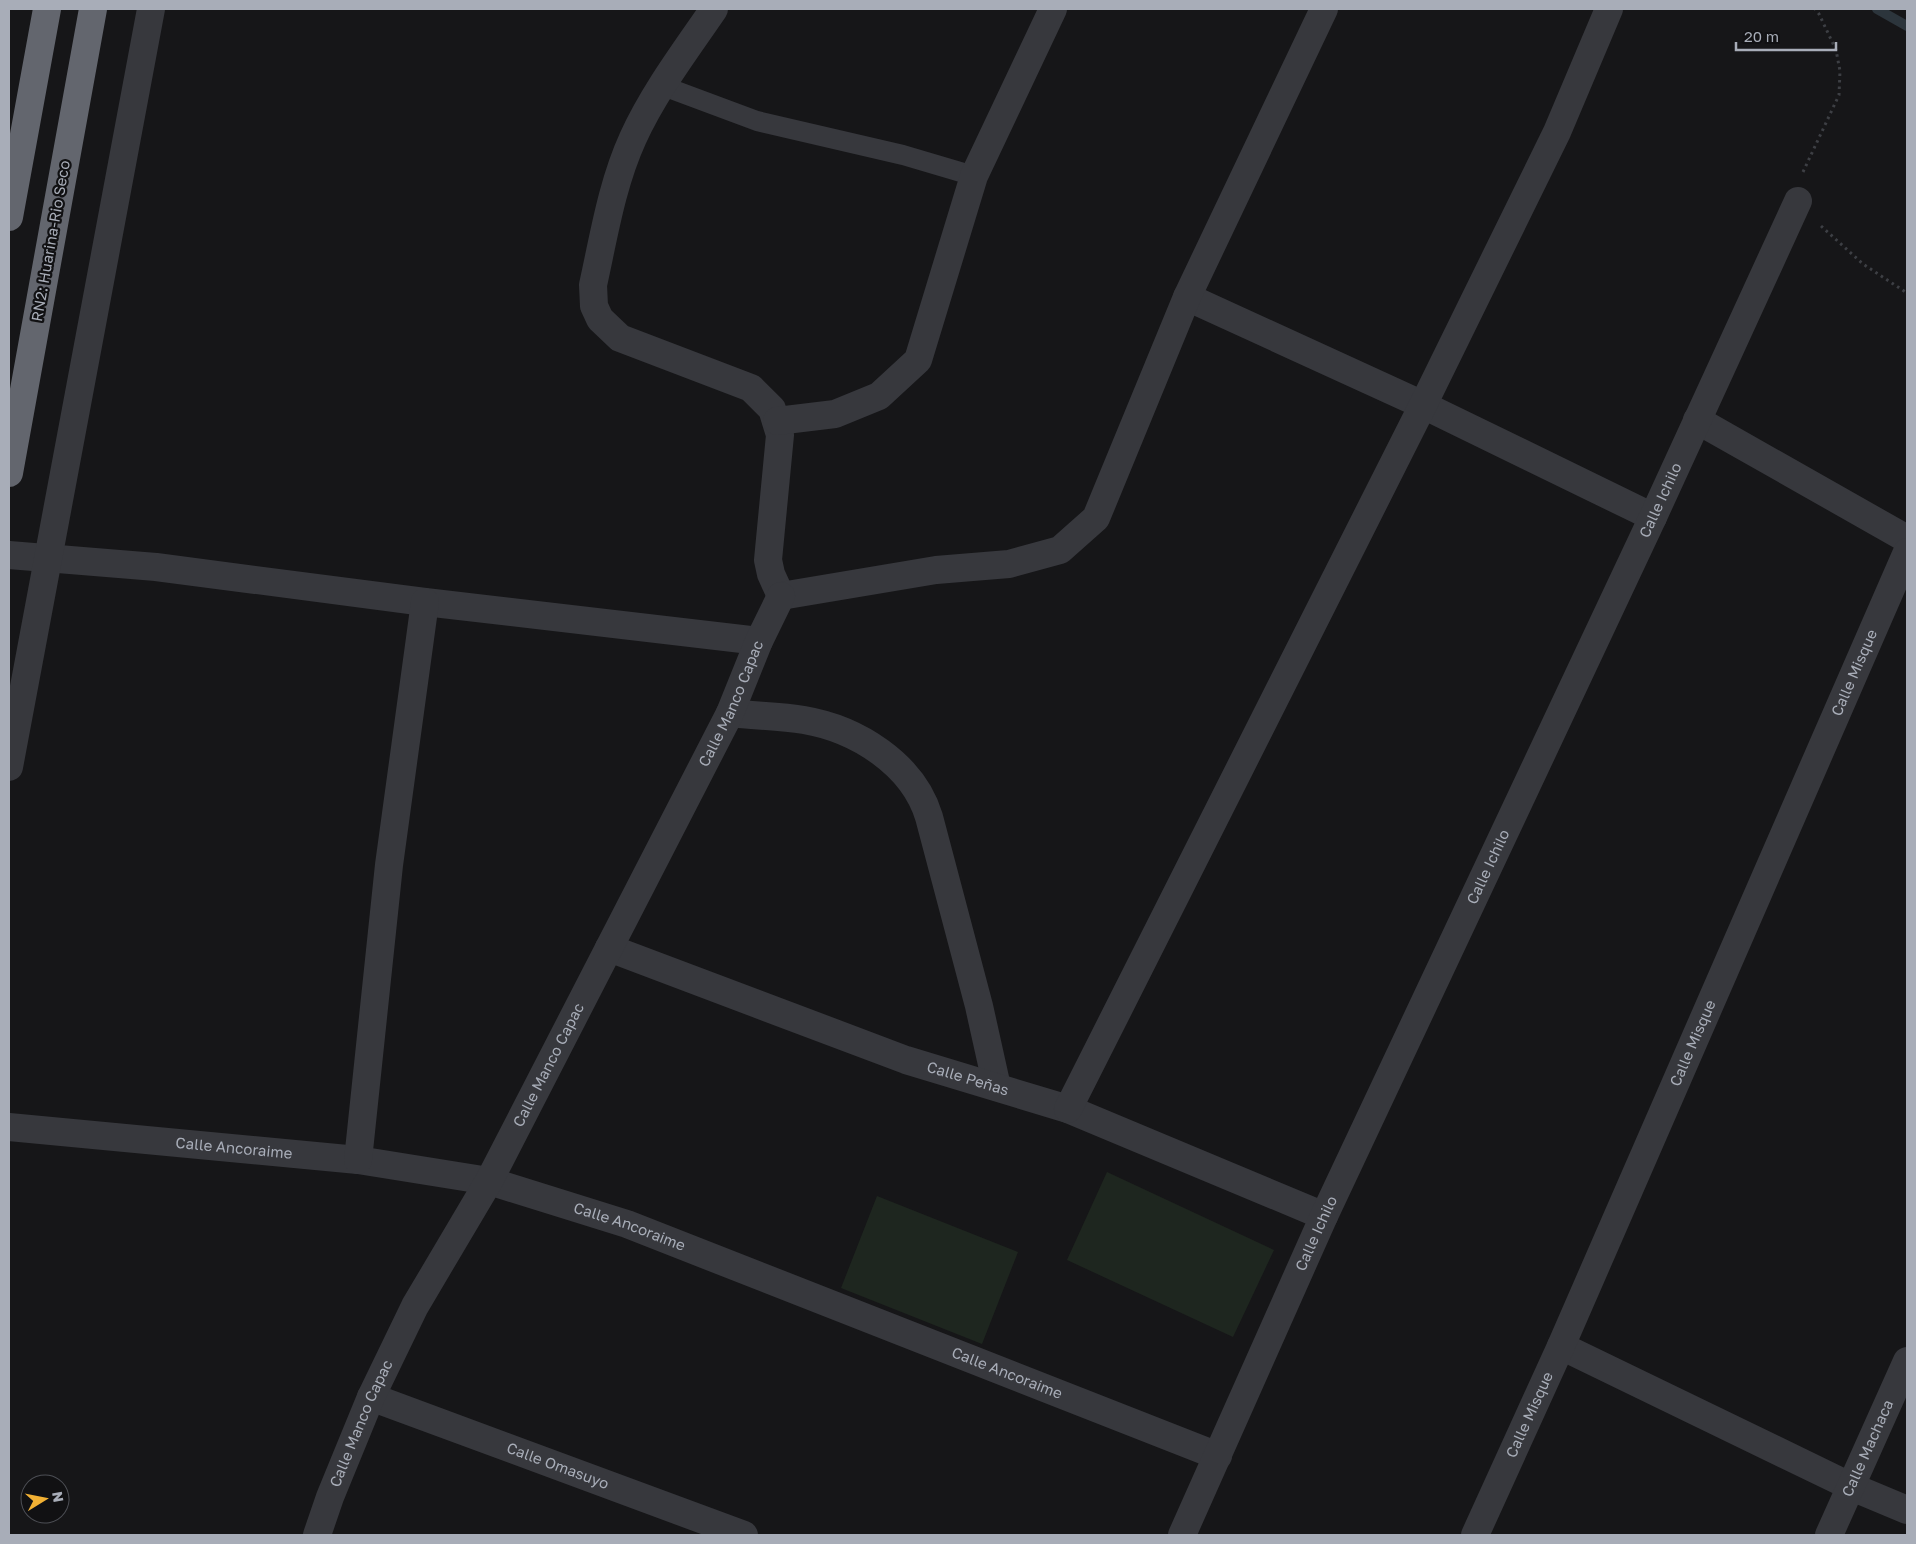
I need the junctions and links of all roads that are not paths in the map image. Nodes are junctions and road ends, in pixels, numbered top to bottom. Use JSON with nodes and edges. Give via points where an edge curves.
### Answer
{"nodes":[{"id":1,"x":47,"y":9,"type":"edge"},
{"id":2,"x":93,"y":9,"type":"edge"},
{"id":3,"x":151,"y":9,"type":"edge"},
{"id":4,"x":714,"y":9,"type":"edge"},
{"id":5,"x":1054,"y":9,"type":"edge"},
{"id":6,"x":1324,"y":9,"type":"edge"},
{"id":7,"x":1609,"y":9,"type":"edge"},
{"id":8,"x":663,"y":86,"type":"junction"},
{"id":9,"x":974,"y":176,"type":"junction"},
{"id":10,"x":1798,"y":201,"type":"road end"},
{"id":11,"x":9,"y":217,"type":"edge"},
{"id":12,"x":1187,"y":297,"type":"junction"},
{"id":13,"x":1423,"y":405,"type":"junction"},
{"id":14,"x":1697,"y":420,"type":"junction"},
{"id":15,"x":777,"y":421,"type":"junction"},
{"id":16,"x":9,"y":473,"type":"edge"},
{"id":17,"x":1653,"y":518,"type":"junction"},
{"id":18,"x":1907,"y":539,"type":"edge"},
{"id":19,"x":1907,"y":552,"type":"edge"},
{"id":20,"x":9,"y":555,"type":"edge"},
{"id":21,"x":48,"y":558,"type":"junction"},
{"id":22,"x":781,"y":596,"type":"junction"},
{"id":23,"x":425,"y":602,"type":"junction"},
{"id":24,"x":760,"y":641,"type":"junction"},
{"id":25,"x":730,"y":713,"type":"junction"},
{"id":26,"x":9,"y":767,"type":"edge"},
{"id":27,"x":609,"y":948,"type":"junction"},
{"id":28,"x":997,"y":1087,"type":"junction"},
{"id":29,"x":1068,"y":1109,"type":"junction"},
{"id":30,"x":9,"y":1127,"type":"edge"},
{"id":31,"x":358,"y":1160,"type":"junction"},
{"id":32,"x":488,"y":1181,"type":"junction"},
{"id":33,"x":1324,"y":1216,"type":"junction"},
{"id":34,"x":1561,"y":1346,"type":"junction"},
{"id":35,"x":1907,"y":1361,"type":"edge"},
{"id":36,"x":371,"y":1397,"type":"junction"},
{"id":37,"x":1218,"y":1456,"type":"junction"},
{"id":38,"x":1852,"y":1487,"type":"junction"},
{"id":39,"x":1907,"y":1510,"type":"edge"},
{"id":40,"x":317,"y":1535,"type":"edge"},
{"id":41,"x":744,"y":1535,"type":"edge"},
{"id":42,"x":1182,"y":1535,"type":"edge"},
{"id":43,"x":1475,"y":1535,"type":"edge"},
{"id":44,"x":1829,"y":1535,"type":"edge"}],
"edges":[{"from":1,"to":11,"type":"highway"},
{"from":2,"to":16,"type":"highway","name":"RN2: Huarina-Rio Seco"},
{"from":3,"to":21,"type":"street"},
{"from":4,"to":8,"type":"street"},
{"from":5,"to":9,"type":"street"},
{"from":6,"to":12,"type":"street"},
{"from":7,"to":13,"type":"street","via":[[1557,132]]},
{"from":8,"to":9,"type":"lane","via":[[758,120],[903,155]]},
{"from":8,"to":15,"type":"street","via":[[634,138],[614,190],[593,284],[594,306],[600,319],[620,338],[751,388],[772,409]]},
{"from":9,"to":15,"type":"street","via":[[918,360],[879,396],[834,414]]},
{"from":10,"to":14,"type":"street","name":"Calle Ichilo"},
{"from":12,"to":13,"type":"street"},
{"from":12,"to":22,"type":"street","via":[[1096,518],[1060,550],[1009,564],[936,570]]},
{"from":13,"to":17,"type":"street"},
{"from":13,"to":29,"type":"street"},
{"from":14,"to":17,"type":"street","name":"Calle Ichilo"},
{"from":14,"to":18,"type":"street"},
{"from":15,"to":22,"type":"street","via":[[780,449],[768,560]]},
{"from":17,"to":33,"type":"street","name":"Calle Ichilo"},
{"from":19,"to":34,"type":"street","name":"Calle Misque"},
{"from":20,"to":21,"type":"street"},
{"from":21,"to":23,"type":"street","via":[[156,567]]},
{"from":21,"to":26,"type":"street"},
{"from":22,"to":24,"type":"street","name":"Calle Manco Capac"},
{"from":23,"to":24,"type":"street"},
{"from":23,"to":31,"type":"street","via":[[389,865]]},
{"from":24,"to":25,"type":"street","name":"Calle Manco Capac"},
{"from":25,"to":27,"type":"street","name":"Calle Manco Capac"},
{"from":25,"to":28,"type":"street","via":[[804,720],[831,727],[875,749],[909,777],[929,817]]},
{"from":27,"to":28,"type":"street","name":"Calle Peñas","via":[[906,1060]]},
{"from":27,"to":32,"type":"street","name":"Calle Manco Capac"},
{"from":28,"to":29,"type":"street","name":"Calle Peñas"},
{"from":29,"to":33,"type":"street","name":"Calle Peñas"},
{"from":30,"to":31,"type":"street","name":"Calle Ancoraime"},
{"from":31,"to":32,"type":"street","name":"Calle Ancoraime"},
{"from":32,"to":36,"type":"street","name":"Calle Manco Capac","via":[[415,1306]]},
{"from":32,"to":37,"type":"street","name":"Calle Ancoraime","via":[[627,1224]]},
{"from":33,"to":37,"type":"street","name":"Calle Ichilo"},
{"from":34,"to":38,"type":"street"},
{"from":34,"to":43,"type":"street","name":"Calle Misque"},
{"from":35,"to":38,"type":"street","name":"Calle Machaca"},
{"from":36,"to":40,"type":"street","name":"Calle Manco Capac"},
{"from":36,"to":41,"type":"street","name":"Calle Omasuyo"},
{"from":37,"to":42,"type":"street","name":"Calle Ichilo"},
{"from":38,"to":39,"type":"street"},
{"from":38,"to":44,"type":"street","name":"Calle Machaca"}]}
